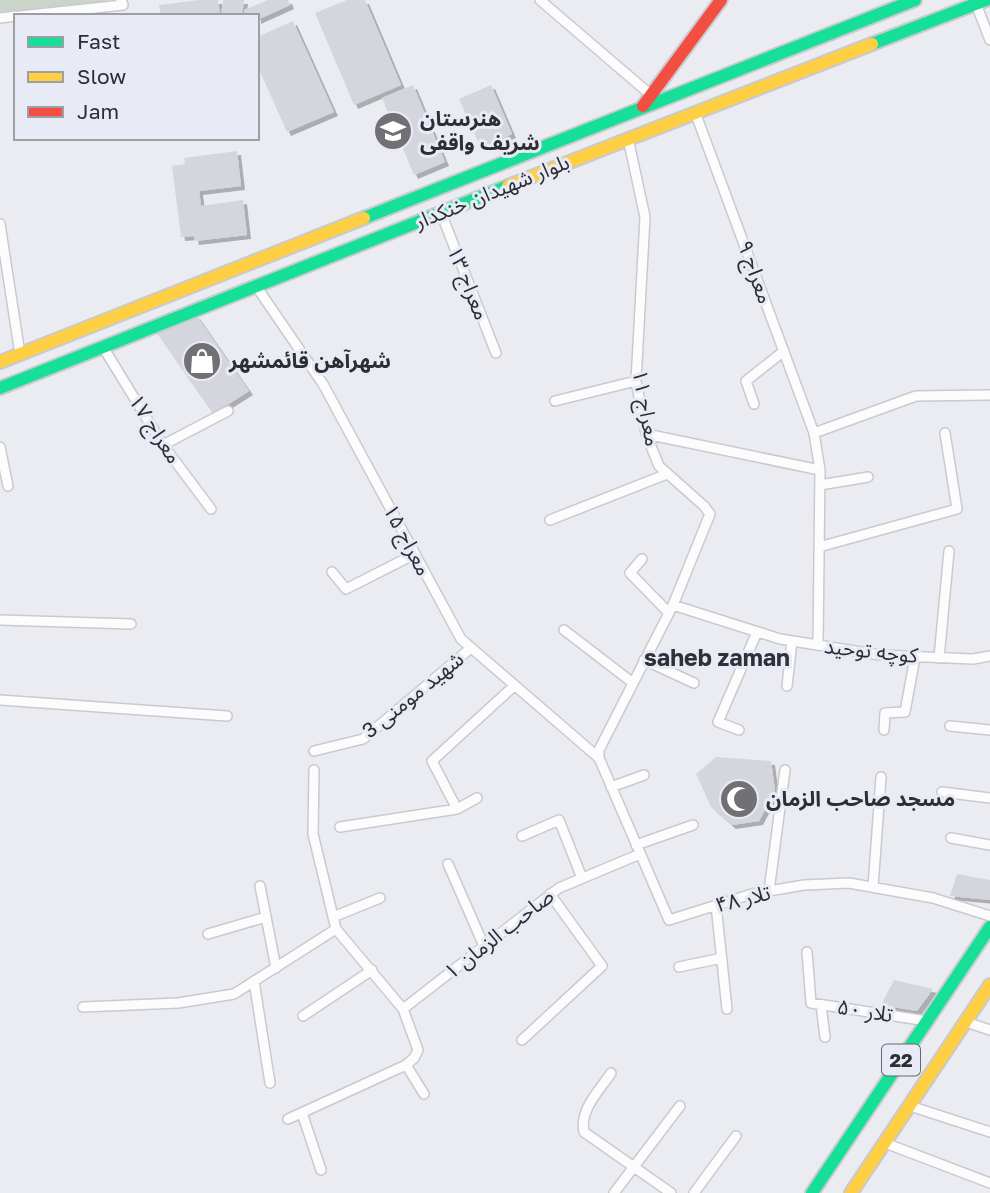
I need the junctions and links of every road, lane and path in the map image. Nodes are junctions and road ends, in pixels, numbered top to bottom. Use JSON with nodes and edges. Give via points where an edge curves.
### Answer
{"nodes":[{"id":1,"x":121,"y":0,"type":"edge"},
{"id":2,"x":540,"y":0,"type":"edge"},
{"id":3,"x":721,"y":0,"type":"edge"},
{"id":4,"x":915,"y":0,"type":"edge"},
{"id":5,"x":981,"y":2,"type":"edge"},
{"id":6,"x":37,"y":14,"type":"edge"},
{"id":7,"x":990,"y":40,"type":"edge"},
{"id":8,"x":647,"y":100,"type":"junction"},
{"id":9,"x":695,"y":112,"type":"junction"},
{"id":10,"x":628,"y":138,"type":"junction"},
{"id":11,"x":441,"y":213,"type":"junction"},
{"id":12,"x":0,"y":224,"type":"edge"},
{"id":13,"x":256,"y":286,"type":"junction"},
{"id":14,"x":103,"y":347,"type":"junction"},
{"id":15,"x":784,"y":351,"type":"junction"},
{"id":16,"x":496,"y":353,"type":"dead end"},
{"id":17,"x":20,"y":354,"type":"junction"},
{"id":18,"x":0,"y":362,"type":"edge"},
{"id":19,"x":636,"y":381,"type":"junction"},
{"id":20,"x":0,"y":388,"type":"edge"},
{"id":21,"x":990,"y":395,"type":"edge"},
{"id":22,"x":555,"y":401,"type":"dead end"},
{"id":23,"x":754,"y":404,"type":"dead end"},
{"id":24,"x":228,"y":411,"type":"dead end"},
{"id":25,"x":814,"y":433,"type":"junction"},
{"id":26,"x":945,"y":433,"type":"dead end"},
{"id":27,"x":646,"y":435,"type":"junction"},
{"id":28,"x":163,"y":445,"type":"junction"},
{"id":29,"x":0,"y":447,"type":"edge"},
{"id":30,"x":820,"y":470,"type":"junction"},
{"id":31,"x":667,"y":474,"type":"junction"},
{"id":32,"x":868,"y":477,"type":"dead end"},
{"id":33,"x":820,"y":485,"type":"junction"},
{"id":34,"x":8,"y":486,"type":"dead end"},
{"id":35,"x":211,"y":509,"type":"dead end"},
{"id":36,"x":550,"y":520,"type":"dead end"},
{"id":37,"x":819,"y":547,"type":"junction"},
{"id":38,"x":949,"y":551,"type":"dead end"},
{"id":39,"x":415,"y":554,"type":"junction"},
{"id":40,"x":642,"y":559,"type":"dead end"},
{"id":41,"x":332,"y":572,"type":"dead end"},
{"id":42,"x":671,"y":609,"type":"junction"},
{"id":43,"x":0,"y":620,"type":"edge"},
{"id":44,"x":131,"y":624,"type":"dead end"},
{"id":45,"x":564,"y":630,"type":"dead end"},
{"id":46,"x":757,"y":632,"type":"junction"},
{"id":47,"x":792,"y":641,"type":"junction"},
{"id":48,"x":818,"y":645,"type":"junction"},
{"id":49,"x":471,"y":648,"type":"junction"},
{"id":50,"x":990,"y":656,"type":"edge"},
{"id":51,"x":915,"y":657,"type":"junction"},
{"id":52,"x":939,"y":658,"type":"junction"},
{"id":53,"x":645,"y":660,"type":"junction"},
{"id":54,"x":633,"y":683,"type":"junction"},
{"id":55,"x":694,"y":684,"type":"dead end"},
{"id":56,"x":514,"y":686,"type":"junction"},
{"id":57,"x":787,"y":686,"type":"dead end"},
{"id":58,"x":0,"y":700,"type":"edge"},
{"id":59,"x":227,"y":716,"type":"dead end"},
{"id":60,"x":950,"y":726,"type":"dead end"},
{"id":61,"x":740,"y":730,"type":"dead end"},
{"id":62,"x":884,"y":730,"type":"dead end"},
{"id":63,"x":990,"y":730,"type":"edge"},
{"id":64,"x":314,"y":751,"type":"dead end"},
{"id":65,"x":599,"y":758,"type":"junction"},
{"id":66,"x":313,"y":770,"type":"dead end"},
{"id":67,"x":785,"y":770,"type":"dead end"},
{"id":68,"x":643,"y":775,"type":"dead end"},
{"id":69,"x":881,"y":777,"type":"dead end"},
{"id":70,"x":611,"y":787,"type":"junction"},
{"id":71,"x":942,"y":792,"type":"dead end"},
{"id":72,"x":477,"y":798,"type":"dead end"},
{"id":73,"x":990,"y":798,"type":"edge"},
{"id":74,"x":457,"y":809,"type":"junction"},
{"id":75,"x":693,"y":825,"type":"dead end"},
{"id":76,"x":340,"y":827,"type":"dead end"},
{"id":77,"x":522,"y":836,"type":"dead end"},
{"id":78,"x":951,"y":838,"type":"dead end"},
{"id":79,"x":990,"y":845,"type":"edge"},
{"id":80,"x":638,"y":850,"type":"junction"},
{"id":81,"x":448,"y":864,"type":"dead end"},
{"id":82,"x":582,"y":878,"type":"junction"},
{"id":83,"x":260,"y":886,"type":"dead end"},
{"id":84,"x":873,"y":887,"type":"junction"},
{"id":85,"x":769,"y":891,"type":"junction"},
{"id":86,"x":550,"y":894,"type":"junction"},
{"id":87,"x":380,"y":898,"type":"dead end"},
{"id":88,"x":716,"y":905,"type":"junction"},
{"id":89,"x":990,"y":916,"type":"edge"},
{"id":90,"x":266,"y":917,"type":"junction"},
{"id":91,"x":332,"y":917,"type":"junction"},
{"id":92,"x":990,"y":927,"type":"edge"},
{"id":93,"x":336,"y":929,"type":"junction"},
{"id":94,"x":208,"y":934,"type":"dead end"},
{"id":95,"x":484,"y":946,"type":"junction"},
{"id":96,"x":807,"y":952,"type":"dead end"},
{"id":97,"x":722,"y":958,"type":"junction"},
{"id":98,"x":679,"y":967,"type":"dead end"},
{"id":99,"x":276,"y":968,"type":"junction"},
{"id":100,"x":372,"y":970,"type":"junction"},
{"id":101,"x":254,"y":981,"type":"junction"},
{"id":102,"x":990,"y":985,"type":"edge"},
{"id":103,"x":821,"y":1005,"type":"junction"},
{"id":104,"x":82,"y":1007,"type":"dead end"},
{"id":105,"x":403,"y":1009,"type":"junction"},
{"id":106,"x":727,"y":1009,"type":"dead end"},
{"id":107,"x":303,"y":1016,"type":"dead end"},
{"id":108,"x":927,"y":1021,"type":"junction"},
{"id":109,"x":966,"y":1022,"type":"junction"},
{"id":110,"x":990,"y":1030,"type":"edge"},
{"id":111,"x":825,"y":1037,"type":"dead end"},
{"id":112,"x":522,"y":1040,"type":"dead end"},
{"id":113,"x":406,"y":1065,"type":"junction"},
{"id":114,"x":611,"y":1073,"type":"dead end"},
{"id":115,"x":270,"y":1083,"type":"dead end"},
{"id":116,"x":424,"y":1094,"type":"dead end"},
{"id":117,"x":680,"y":1106,"type":"dead end"},
{"id":118,"x":910,"y":1106,"type":"junction"},
{"id":119,"x":302,"y":1113,"type":"junction"},
{"id":120,"x":288,"y":1119,"type":"dead end"},
{"id":121,"x":990,"y":1132,"type":"edge"},
{"id":122,"x":736,"y":1136,"type":"dead end"},
{"id":123,"x":885,"y":1143,"type":"junction"},
{"id":124,"x":633,"y":1166,"type":"junction"},
{"id":125,"x":321,"y":1170,"type":"dead end"},
{"id":126,"x":990,"y":1184,"type":"edge"},
{"id":127,"x":614,"y":1193,"type":"edge"},
{"id":128,"x":671,"y":1193,"type":"edge"},
{"id":129,"x":694,"y":1193,"type":"edge"},
{"id":130,"x":812,"y":1193,"type":"edge"},
{"id":131,"x":851,"y":1193,"type":"edge"}],
"edges":[{"from":1,"to":6,"type":"street","via":[[123,5]]},
{"from":2,"to":8,"type":"street"},
{"from":3,"to":8,"type":"main road"},
{"from":4,"to":8,"type":"main road","name":"بلوار شهیدان خنکدار"},
{"from":5,"to":7,"type":"street"},
{"from":5,"to":9,"type":"main road","name":"بلوار شهیدان خنکدار"},
{"from":8,"to":17,"type":"main road","name":"بلوار شهیدان خنکدار"},
{"from":9,"to":10,"type":"main road","name":"بلوار شهیدان خنکدار"},
{"from":9,"to":15,"type":"street","name":"معراج ۹"},
{"from":10,"to":11,"type":"main road","name":"بلوار شهیدان خنکدار"},
{"from":10,"to":19,"type":"street","name":"معراج ۱۱","via":[[645,217]]},
{"from":11,"to":13,"type":"main road","name":"بلوار شهیدان خنکدار"},
{"from":11,"to":16,"type":"street","name":"معراج ۱۳"},
{"from":12,"to":17,"type":"street"},
{"from":13,"to":14,"type":"main road","name":"بلوار شهیدان خنکدار"},
{"from":13,"to":39,"type":"street","name":"معراج ۱۵","via":[[323,384]]},
{"from":14,"to":20,"type":"main road","name":"بلوار شهیدان خنکدار"},
{"from":14,"to":28,"type":"street","name":"معراج ۱۷"},
{"from":15,"to":23,"type":"street","via":[[746,381]]},
{"from":15,"to":25,"type":"street","name":"معراج ۹"},
{"from":17,"to":18,"type":"main road","name":"بلوار شهیدان خنکدار"},
{"from":19,"to":22,"type":"street"},
{"from":19,"to":27,"type":"street","name":"معراج ۱۱"},
{"from":21,"to":25,"type":"street","via":[[916,396]]},
{"from":24,"to":28,"type":"street"},
{"from":25,"to":30,"type":"street","name":"معراج ۹"},
{"from":26,"to":37,"type":"street","via":[[957,509]]},
{"from":27,"to":30,"type":"street"},
{"from":27,"to":31,"type":"street","name":"معراج ۱۱"},
{"from":28,"to":35,"type":"street","name":"معراج ۱۷"},
{"from":29,"to":34,"type":"street"},
{"from":30,"to":33,"type":"street","name":"معراج ۹"},
{"from":31,"to":36,"type":"street"},
{"from":31,"to":42,"type":"street","name":"معراج ۱۱","via":[[710,514]]},
{"from":32,"to":33,"type":"street"},
{"from":33,"to":37,"type":"street","name":"معراج ۹"},
{"from":37,"to":48,"type":"street","name":"معراج ۹"},
{"from":38,"to":52,"type":"street"},
{"from":39,"to":41,"type":"street","via":[[346,589]]},
{"from":39,"to":49,"type":"street","name":"معراج ۱۵","via":[[461,639]]},
{"from":40,"to":42,"type":"street","via":[[630,573]]},
{"from":42,"to":46,"type":"street","name":"کوچه توحید"},
{"from":42,"to":53,"type":"street","name":"معراج ۱۱"},
{"from":43,"to":44,"type":"street"},
{"from":45,"to":54,"type":"street"},
{"from":46,"to":47,"type":"street","name":"کوچه توحید"},
{"from":46,"to":61,"type":"street","via":[[718,722]]},
{"from":47,"to":48,"type":"street","name":"کوچه توحید"},
{"from":47,"to":57,"type":"street"},
{"from":48,"to":51,"type":"street","name":"کوچه توحید"},
{"from":49,"to":56,"type":"street","name":"معراج ۱۵"},
{"from":49,"to":64,"type":"street","name":"شهید مومنی 3","via":[[363,739]]},
{"from":50,"to":52,"type":"street","name":"کوچه توحید"},
{"from":51,"to":52,"type":"street","name":"کوچه توحید"},
{"from":51,"to":62,"type":"street","via":[[905,712],[885,713]]},
{"from":53,"to":54,"type":"street","name":"معراج ۱۱"},
{"from":53,"to":55,"type":"street"},
{"from":54,"to":65,"type":"street","name":"معراج ۱۱"},
{"from":56,"to":65,"type":"street","name":"معراج ۱۵"},
{"from":56,"to":74,"type":"street","via":[[432,761]]},
{"from":58,"to":59,"type":"street"},
{"from":60,"to":63,"type":"street"},
{"from":65,"to":70,"type":"street","name":"تلار ۴۸"},
{"from":66,"to":91,"type":"street","via":[[313,834]]},
{"from":67,"to":85,"type":"street"},
{"from":68,"to":70,"type":"street"},
{"from":69,"to":84,"type":"street"},
{"from":70,"to":80,"type":"street","name":"تلار ۴۸"},
{"from":71,"to":73,"type":"street"},
{"from":72,"to":74,"type":"street"},
{"from":74,"to":76,"type":"street"},
{"from":75,"to":80,"type":"street","name":"صاحب الزمان ۱"},
{"from":77,"to":82,"type":"street","via":[[559,820]]},
{"from":78,"to":79,"type":"street"},
{"from":80,"to":82,"type":"street","name":"صاحب الزمان ۱"},
{"from":80,"to":88,"type":"street","name":"تلار ۴۸","via":[[669,920]]},
{"from":81,"to":95,"type":"street"},
{"from":82,"to":86,"type":"street","name":"صاحب الزمان ۱"},
{"from":83,"to":90,"type":"street"},
{"from":84,"to":85,"type":"street","name":"تلار ۴۸","via":[[849,883]]},
{"from":84,"to":89,"type":"street","name":"تلار ۴۸","via":[[933,898]]},
{"from":85,"to":88,"type":"street","name":"تلار ۴۸"},
{"from":86,"to":95,"type":"street","name":"صاحب الزمان ۱"},
{"from":86,"to":112,"type":"street","via":[[602,966]]},
{"from":87,"to":91,"type":"street"},
{"from":88,"to":97,"type":"street"},
{"from":90,"to":94,"type":"street"},
{"from":90,"to":99,"type":"street"},
{"from":91,"to":93,"type":"street"},
{"from":92,"to":108,"type":"main road","number":"22"},
{"from":93,"to":99,"type":"street"},
{"from":93,"to":100,"type":"street"},
{"from":95,"to":105,"type":"street","name":"صاحب الزمان ۱"},
{"from":96,"to":103,"type":"street","name":"تلار ۵۰","via":[[811,1003]]},
{"from":97,"to":98,"type":"street"},
{"from":97,"to":106,"type":"street"},
{"from":99,"to":101,"type":"street"},
{"from":100,"to":105,"type":"street"},
{"from":100,"to":107,"type":"street"},
{"from":101,"to":104,"type":"street","via":[[234,994],[178,1003]]},
{"from":101,"to":115,"type":"street"},
{"from":102,"to":109,"type":"main road","number":"22"},
{"from":103,"to":108,"type":"street","name":"تلار ۵۰"},
{"from":103,"to":111,"type":"street"},
{"from":105,"to":113,"type":"street","via":[[418,1049]]},
{"from":108,"to":130,"type":"main road","number":"22"},
{"from":109,"to":110,"type":"street"},
{"from":109,"to":118,"type":"main road","number":"22"},
{"from":113,"to":116,"type":"street"},
{"from":113,"to":119,"type":"street"},
{"from":114,"to":124,"type":"street","via":[[585,1112],[584,1132]]},
{"from":117,"to":124,"type":"street"},
{"from":118,"to":121,"type":"street"},
{"from":118,"to":123,"type":"main road","number":"22"},
{"from":119,"to":120,"type":"street"},
{"from":119,"to":125,"type":"street"},
{"from":122,"to":129,"type":"street"},
{"from":123,"to":126,"type":"street"},
{"from":123,"to":131,"type":"main road","number":"22"},
{"from":124,"to":127,"type":"street"},
{"from":124,"to":128,"type":"street"}]}
